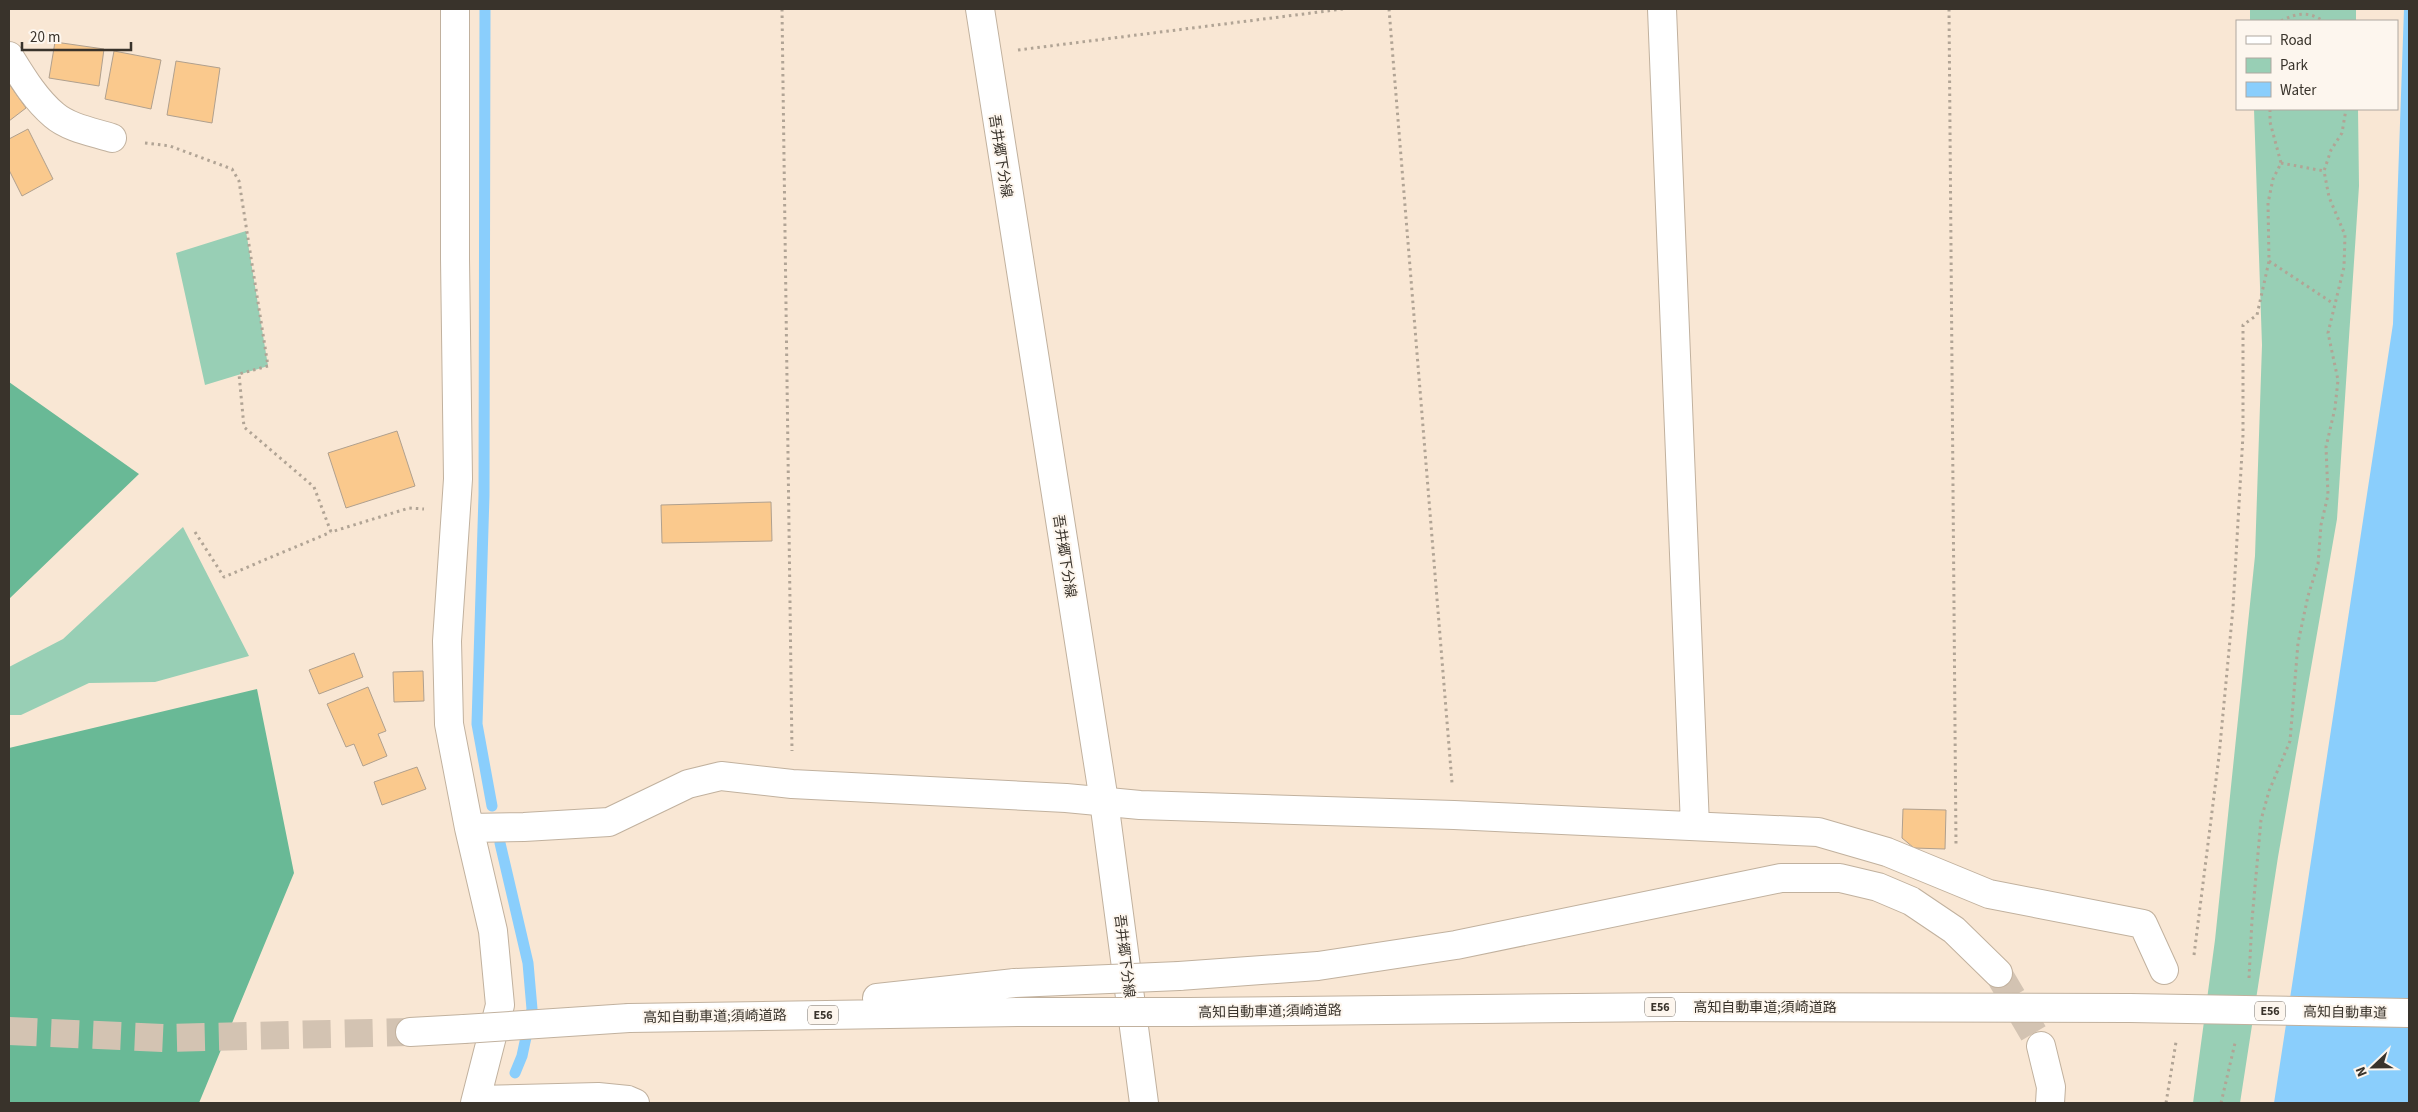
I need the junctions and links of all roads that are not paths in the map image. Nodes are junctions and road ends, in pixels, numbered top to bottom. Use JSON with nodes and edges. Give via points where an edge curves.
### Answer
{"nodes":[{"id":1,"x":455,"y":9,"type":"edge"},
{"id":2,"x":980,"y":9,"type":"edge"},
{"id":3,"x":1662,"y":9,"type":"edge"},
{"id":4,"x":9,"y":56,"type":"edge"},
{"id":5,"x":112,"y":138,"type":"road end"},
{"id":6,"x":1104,"y":801,"type":"junction"},
{"id":7,"x":1694,"y":826,"type":"junction"},
{"id":8,"x":469,"y":828,"type":"junction"},
{"id":9,"x":2164,"y":970,"type":"dead end"},
{"id":10,"x":1998,"y":973,"type":"tunnel mouth"},
{"id":11,"x":2130,"y":1008,"type":"joint"},
{"id":12,"x":2409,"y":1013,"type":"edge"},
{"id":13,"x":729,"y":1016,"type":"junction"},
{"id":14,"x":410,"y":1032,"type":"tunnel mouth"},
{"id":15,"x":2041,"y":1046,"type":"tunnel mouth"},
{"id":16,"x":476,"y":1102,"type":"edge"},
{"id":17,"x":635,"y":1103,"type":"edge"},
{"id":18,"x":1144,"y":1103,"type":"edge"},
{"id":19,"x":2050,"y":1103,"type":"edge"}],
"edges":[{"from":1,"to":8,"type":"main road","via":[[457,511],[447,641],[449,724]]},
{"from":2,"to":6,"type":"main road","name":"吾井郷下分線"},
{"from":3,"to":7,"type":"main road"},
{"from":4,"to":5,"type":"main road","via":[[31,90],[55,116]]},
{"from":6,"to":7,"type":"main road"},
{"from":6,"to":8,"type":"main road","via":[[792,784],[721,776],[688,784],[609,822]]},
{"from":6,"to":18,"type":"main road","name":"吾井郷下分線"},
{"from":7,"to":9,"type":"main road","via":[[1818,832],[1887,852],[1989,894],[2143,924]]},
{"from":8,"to":16,"type":"main road","via":[[494,931],[500,1005]]},
{"from":10,"to":13,"type":"main road","bridge":true,"via":[[1954,930],[1911,901],[1878,887],[1840,878],[1781,878],[1456,945],[1318,966],[1179,976],[1015,982]]},
{"from":11,"to":12,"type":"main road","name":"高知自動車道","number":"E56","bridge":true},
{"from":11,"to":13,"type":"main road","name":"高知自動車道;須崎道路","number":"E56","bridge":true,"via":[[1677,1007]]},
{"from":13,"to":14,"type":"main road","name":"高知自動車道;須崎道路","number":"E56","bridge":true,"via":[[629,1018]]},
{"from":15,"to":19,"type":"main road","via":[[2051,1087]]},
{"from":16,"to":17,"type":"main road","via":[[598,1097]]}]}
